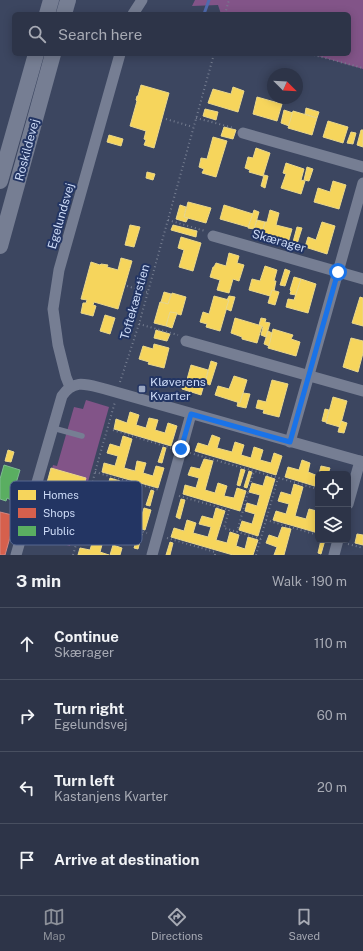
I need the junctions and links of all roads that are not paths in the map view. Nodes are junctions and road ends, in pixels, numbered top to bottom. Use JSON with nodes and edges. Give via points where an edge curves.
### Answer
{"nodes":[{"id":1,"x":51,"y":0,"type":"edge"},
{"id":2,"x":68,"y":0,"type":"edge"},
{"id":3,"x":142,"y":0,"type":"edge"},
{"id":4,"x":48,"y":12,"type":"edge"},
{"id":5,"x":65,"y":12,"type":"edge"},
{"id":6,"x":134,"y":12,"type":"edge"},
{"id":7,"x":35,"y":56,"type":"edge"},
{"id":8,"x":52,"y":56,"type":"edge"},
{"id":9,"x":119,"y":56,"type":"edge"},
{"id":10,"x":243,"y":133,"type":"road end"},
{"id":11,"x":363,"y":167,"type":"edge"},
{"id":12,"x":0,"y":182,"type":"edge"},
{"id":13,"x":363,"y":183,"type":"edge"},
{"id":14,"x":213,"y":236,"type":"road end"},
{"id":15,"x":0,"y":246,"type":"edge"},
{"id":16,"x":338,"y":272,"type":"junction"},
{"id":17,"x":363,"y":279,"type":"edge"},
{"id":18,"x":186,"y":340,"type":"road end"},
{"id":19,"x":309,"y":376,"type":"junction"},
{"id":20,"x":70,"y":387,"type":"junction"},
{"id":21,"x":363,"y":391,"type":"edge"},
{"id":22,"x":191,"y":414,"type":"junction"},
{"id":23,"x":53,"y":428,"type":"junction"},
{"id":24,"x":82,"y":436,"type":"dead end"},
{"id":25,"x":290,"y":442,"type":"junction"},
{"id":26,"x":362,"y":462,"type":"edge"},
{"id":27,"x":38,"y":481,"type":"edge"},
{"id":28,"x":351,"y":495,"type":"edge"},
{"id":29,"x":337,"y":543,"type":"edge"},
{"id":30,"x":19,"y":545,"type":"edge"},
{"id":31,"x":16,"y":555,"type":"edge"},
{"id":32,"x":152,"y":555,"type":"edge"},
{"id":33,"x":334,"y":555,"type":"edge"}],
"edges":[{"from":1,"to":4,"type":"main road"},
{"from":2,"to":5,"type":"main road"},
{"from":3,"to":6,"type":"street"},
{"from":7,"to":12,"type":"main road","name":"Roskildevej"},
{"from":8,"to":15,"type":"main road","name":"Roskildevej"},
{"from":9,"to":20,"type":"street","name":"Egelundsvej","via":[[59,270],[53,310],[58,345]]},
{"from":10,"to":11,"type":"street"},
{"from":13,"to":16,"type":"street"},
{"from":14,"to":16,"type":"street","name":"Skærager"},
{"from":16,"to":17,"type":"street","name":"Skærager"},
{"from":16,"to":19,"type":"street"},
{"from":18,"to":19,"type":"street"},
{"from":19,"to":21,"type":"street"},
{"from":19,"to":25,"type":"street"},
{"from":20,"to":22,"type":"street","via":[[83,384]]},
{"from":20,"to":23,"type":"street","via":[[62,396]]},
{"from":22,"to":25,"type":"street"},
{"from":22,"to":32,"type":"street"},
{"from":23,"to":24,"type":"lane"},
{"from":23,"to":27,"type":"street"},
{"from":25,"to":26,"type":"street"},
{"from":26,"to":28,"type":"street"},
{"from":29,"to":33,"type":"street"},
{"from":30,"to":31,"type":"street"}]}
